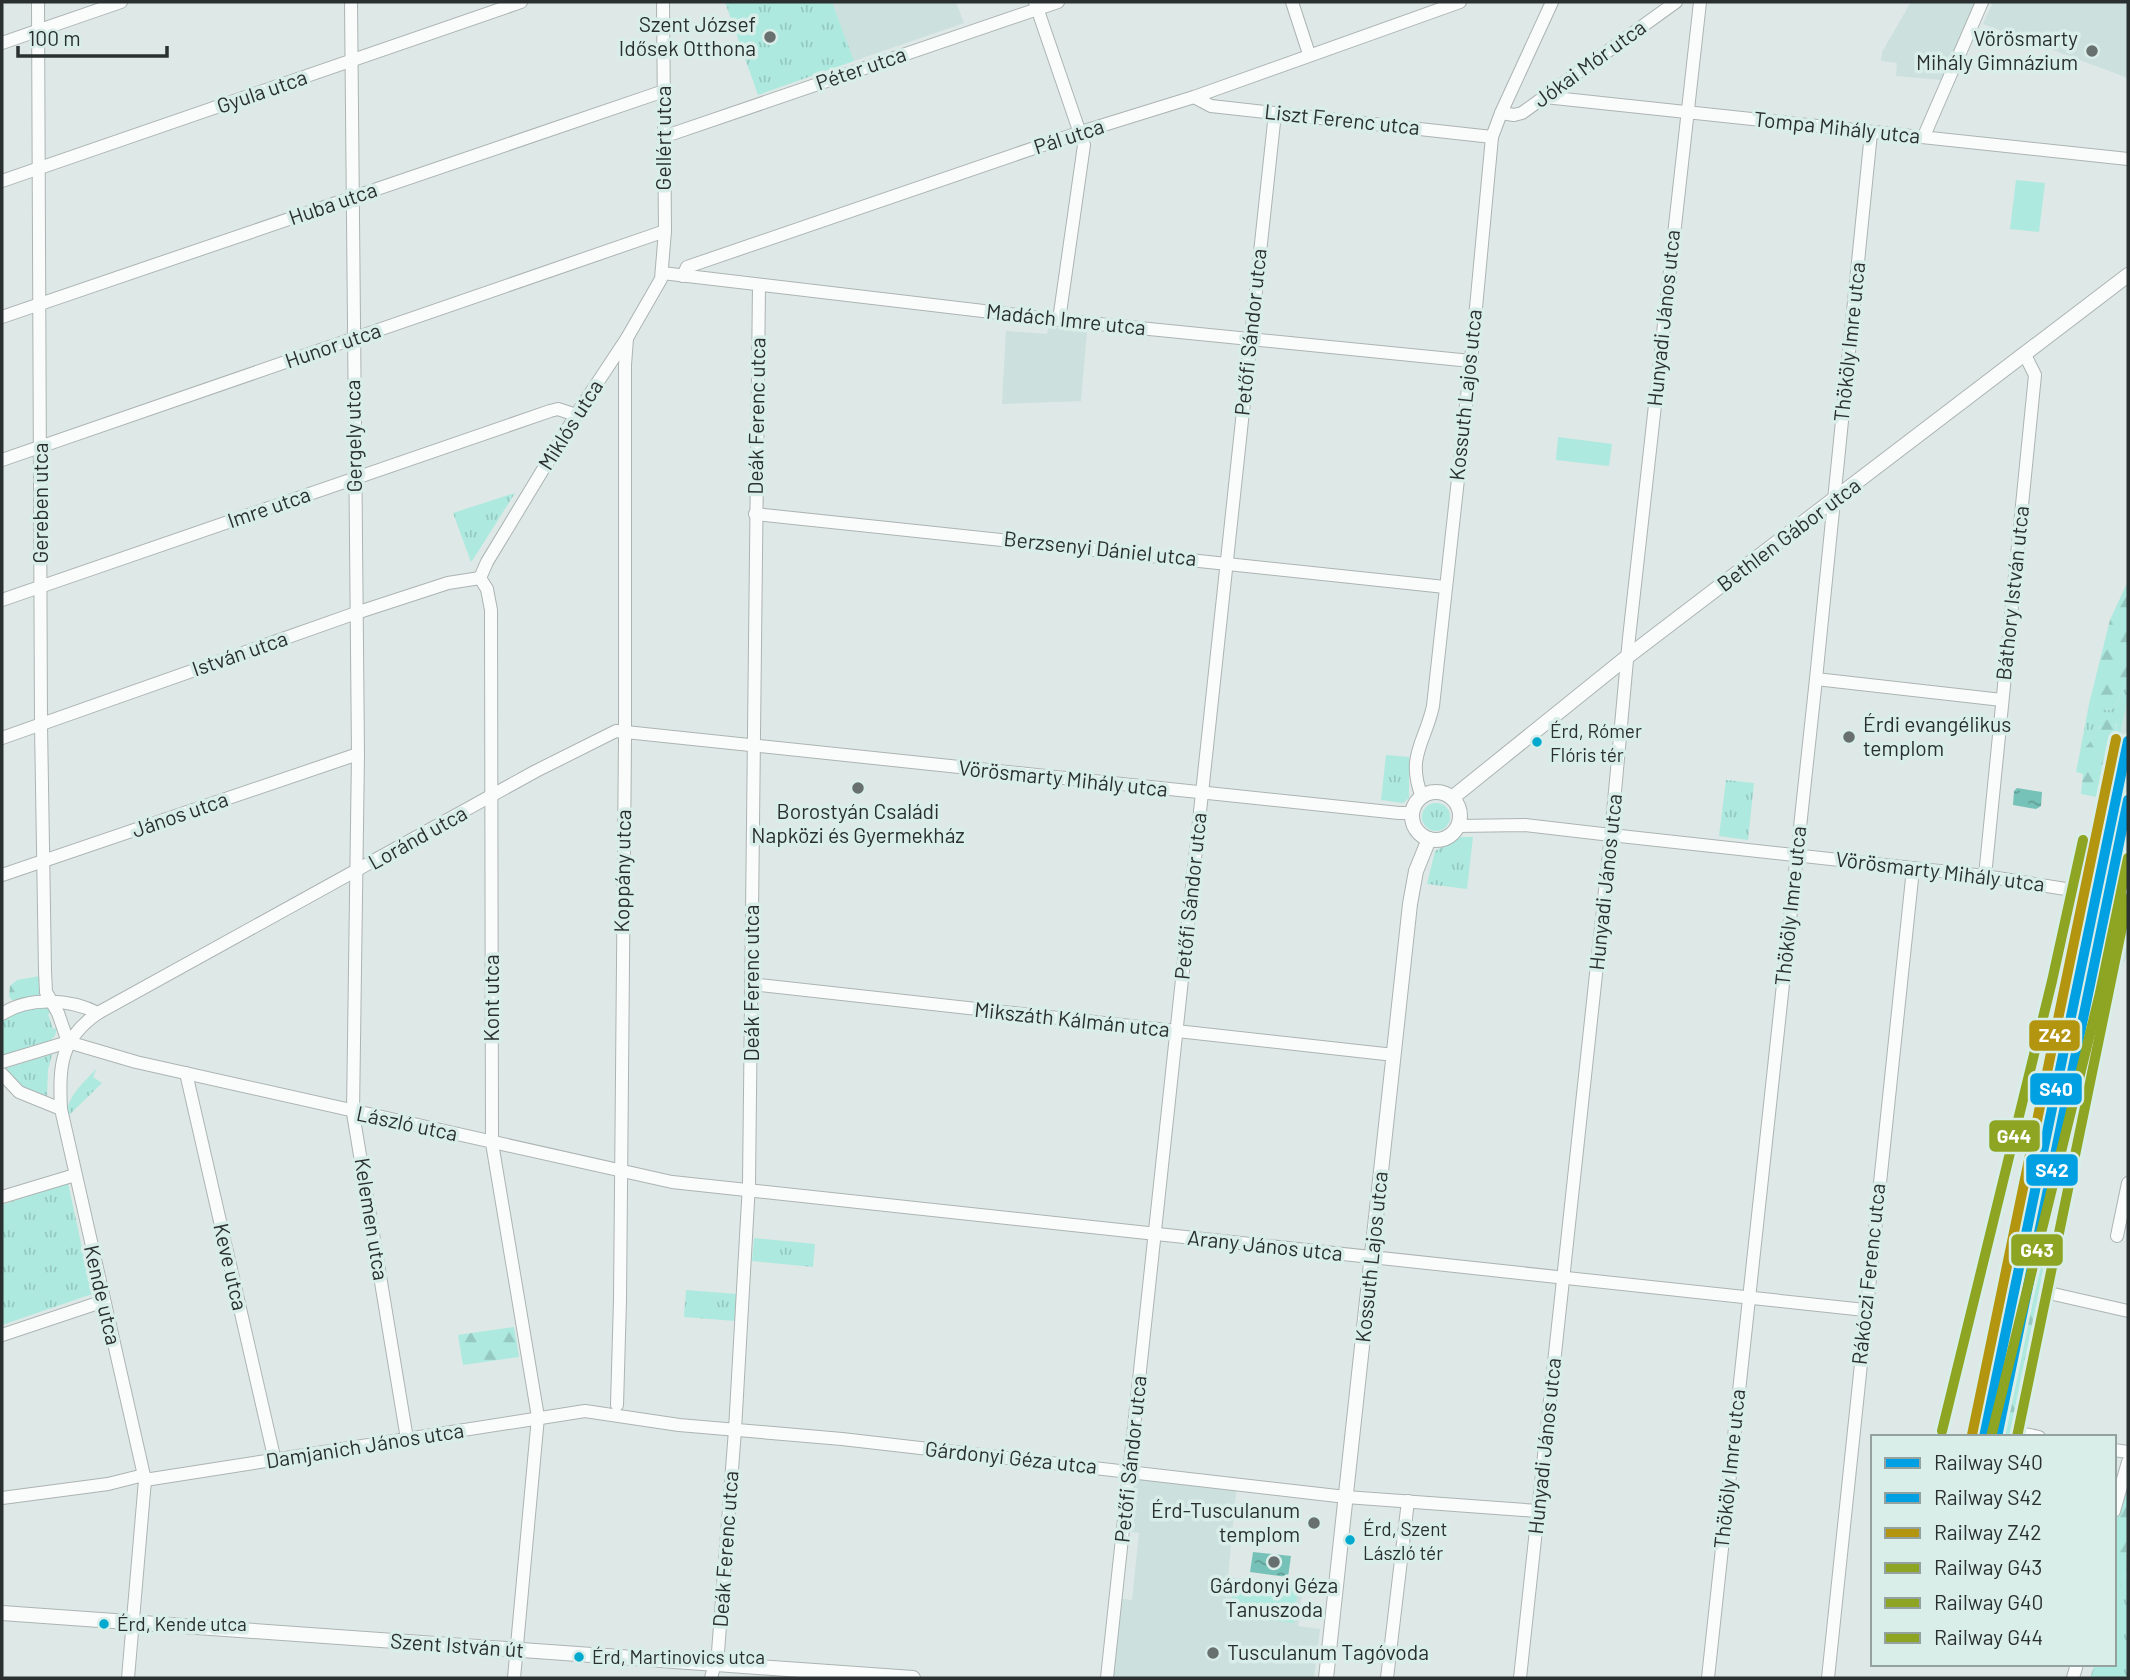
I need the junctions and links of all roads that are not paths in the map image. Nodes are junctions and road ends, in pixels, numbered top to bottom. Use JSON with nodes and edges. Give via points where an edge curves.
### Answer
{"nodes":[{"id":1,"x":38,"y":2,"type":"edge"},
{"id":2,"x":121,"y":2,"type":"edge"},
{"id":3,"x":351,"y":2,"type":"edge"},
{"id":4,"x":521,"y":2,"type":"edge"},
{"id":5,"x":663,"y":2,"type":"edge"},
{"id":6,"x":1058,"y":2,"type":"edge"},
{"id":7,"x":1292,"y":2,"type":"edge"},
{"id":8,"x":1460,"y":2,"type":"edge"},
{"id":9,"x":1552,"y":2,"type":"edge"},
{"id":10,"x":1676,"y":2,"type":"edge"},
{"id":11,"x":1700,"y":2,"type":"edge"},
{"id":12,"x":1982,"y":2,"type":"edge"},
{"id":13,"x":1036,"y":5,"type":"edge"},
{"id":14,"x":39,"y":30,"type":"junction"},
{"id":15,"x":2,"y":43,"type":"edge"},
{"id":16,"x":1309,"y":54,"type":"junction"},
{"id":17,"x":352,"y":62,"type":"junction"},
{"id":18,"x":664,"y":91,"type":"junction"},
{"id":19,"x":1194,"y":97,"type":"junction"},
{"id":20,"x":1545,"y":97,"type":"junction"},
{"id":21,"x":1686,"y":112,"type":"junction"},
{"id":22,"x":1275,"y":113,"type":"junction"},
{"id":23,"x":1501,"y":113,"type":"junction"},
{"id":24,"x":1081,"y":132,"type":"junction"},
{"id":25,"x":1871,"y":133,"type":"junction"},
{"id":26,"x":663,"y":136,"type":"junction"},
{"id":27,"x":1924,"y":136,"type":"junction"},
{"id":28,"x":1492,"y":138,"type":"junction"},
{"id":29,"x":2128,"y":159,"type":"edge"},
{"id":30,"x":40,"y":168,"type":"junction"},
{"id":31,"x":2,"y":181,"type":"edge"},
{"id":32,"x":354,"y":197,"type":"junction"},
{"id":33,"x":665,"y":231,"type":"junction"},
{"id":34,"x":662,"y":273,"type":"junction"},
{"id":35,"x":2128,"y":275,"type":"edge"},
{"id":36,"x":683,"y":276,"type":"junction"},
{"id":37,"x":758,"y":285,"type":"junction"},
{"id":38,"x":41,"y":303,"type":"junction"},
{"id":39,"x":2,"y":317,"type":"edge"},
{"id":40,"x":1059,"y":320,"type":"junction"},
{"id":41,"x":627,"y":338,"type":"junction"},
{"id":42,"x":352,"y":339,"type":"junction"},
{"id":43,"x":1250,"y":340,"type":"junction"},
{"id":44,"x":2025,"y":355,"type":"junction"},
{"id":45,"x":1471,"y":361,"type":"junction"},
{"id":46,"x":576,"y":415,"type":"junction"},
{"id":47,"x":41,"y":447,"type":"junction"},
{"id":48,"x":2,"y":460,"type":"edge"},
{"id":49,"x":355,"y":479,"type":"junction"},
{"id":50,"x":1833,"y":502,"type":"junction"},
{"id":51,"x":755,"y":514,"type":"junction"},
{"id":52,"x":1228,"y":563,"type":"junction"},
{"id":53,"x":480,"y":578,"type":"junction"},
{"id":54,"x":42,"y":586,"type":"junction"},
{"id":55,"x":1445,"y":587,"type":"junction"},
{"id":56,"x":2,"y":600,"type":"edge"},
{"id":57,"x":356,"y":613,"type":"junction"},
{"id":58,"x":1627,"y":657,"type":"junction"},
{"id":59,"x":1816,"y":678,"type":"junction"},
{"id":60,"x":2002,"y":700,"type":"junction"},
{"id":61,"x":41,"y":724,"type":"junction"},
{"id":62,"x":625,"y":731,"type":"junction"},
{"id":63,"x":2,"y":738,"type":"edge"},
{"id":64,"x":755,"y":746,"type":"junction"},
{"id":65,"x":358,"y":754,"type":"junction"},
{"id":66,"x":1202,"y":794,"type":"junction"},
{"id":67,"x":492,"y":797,"type":"junction"},
{"id":68,"x":1422,"y":797,"type":"junction"},
{"id":69,"x":1452,"y":798,"type":"junction"},
{"id":70,"x":1413,"y":813,"type":"junction"},
{"id":71,"x":1458,"y":826,"type":"junction"},
{"id":72,"x":1611,"y":835,"type":"junction"},
{"id":73,"x":1429,"y":839,"type":"junction"},
{"id":74,"x":1796,"y":856,"type":"junction"},
{"id":75,"x":45,"y":860,"type":"junction"},
{"id":76,"x":1913,"y":869,"type":"junction"},
{"id":77,"x":356,"y":871,"type":"junction"},
{"id":78,"x":2,"y":875,"type":"edge"},
{"id":79,"x":1985,"y":876,"type":"junction"},
{"id":80,"x":2128,"y":899,"type":"edge"},
{"id":81,"x":751,"y":985,"type":"junction"},
{"id":82,"x":51,"y":1002,"type":"junction"},
{"id":83,"x":98,"y":1013,"type":"junction"},
{"id":84,"x":2,"y":1014,"type":"edge"},
{"id":85,"x":1176,"y":1032,"type":"junction"},
{"id":86,"x":68,"y":1042,"type":"junction"},
{"id":87,"x":1394,"y":1055,"type":"junction"},
{"id":88,"x":2,"y":1062,"type":"edge"},
{"id":89,"x":186,"y":1073,"type":"junction"},
{"id":90,"x":2,"y":1074,"type":"edge"},
{"id":91,"x":61,"y":1109,"type":"junction"},
{"id":92,"x":354,"y":1113,"type":"junction"},
{"id":93,"x":492,"y":1143,"type":"junction"},
{"id":94,"x":620,"y":1170,"type":"junction"},
{"id":95,"x":75,"y":1175,"type":"junction"},
{"id":96,"x":2128,"y":1183,"type":"edge"},
{"id":97,"x":749,"y":1191,"type":"junction"},
{"id":98,"x":2,"y":1197,"type":"edge"},
{"id":99,"x":1155,"y":1234,"type":"junction"},
{"id":100,"x":2117,"y":1236,"type":"dead end"},
{"id":101,"x":1372,"y":1258,"type":"junction"},
{"id":102,"x":1562,"y":1279,"type":"junction"},
{"id":103,"x":2049,"y":1293,"type":"dead end"},
{"id":104,"x":1749,"y":1296,"type":"junction"},
{"id":105,"x":104,"y":1301,"type":"junction"},
{"id":106,"x":1865,"y":1310,"type":"junction"},
{"id":107,"x":2128,"y":1311,"type":"edge"},
{"id":108,"x":2,"y":1335,"type":"edge"},
{"id":109,"x":617,"y":1405,"type":"junction"},
{"id":110,"x":585,"y":1411,"type":"junction"},
{"id":111,"x":538,"y":1417,"type":"junction"},
{"id":112,"x":631,"y":1417,"type":"junction"},
{"id":113,"x":735,"y":1430,"type":"junction"},
{"id":114,"x":2020,"y":1433,"type":"dead end"},
{"id":115,"x":2030,"y":1435,"type":"edge"},
{"id":116,"x":407,"y":1439,"type":"junction"},
{"id":117,"x":275,"y":1461,"type":"junction"},
{"id":118,"x":2128,"y":1462,"type":"edge"},
{"id":119,"x":1130,"y":1471,"type":"junction"},
{"id":120,"x":144,"y":1478,"type":"junction"},
{"id":121,"x":2,"y":1497,"type":"edge"},
{"id":122,"x":1346,"y":1497,"type":"junction"},
{"id":123,"x":1408,"y":1501,"type":"junction"},
{"id":124,"x":2116,"y":1504,"type":"edge"},
{"id":125,"x":1538,"y":1511,"type":"junction"},
{"id":126,"x":2,"y":1613,"type":"edge"},
{"id":127,"x":132,"y":1623,"type":"junction"},
{"id":128,"x":516,"y":1650,"type":"junction"},
{"id":129,"x":713,"y":1671,"type":"edge"},
{"id":130,"x":128,"y":1678,"type":"edge"},
{"id":131,"x":514,"y":1678,"type":"edge"},
{"id":132,"x":913,"y":1678,"type":"edge"},
{"id":133,"x":1107,"y":1678,"type":"edge"},
{"id":134,"x":1326,"y":1678,"type":"edge"},
{"id":135,"x":1387,"y":1678,"type":"edge"},
{"id":136,"x":1520,"y":1678,"type":"edge"},
{"id":137,"x":1708,"y":1678,"type":"edge"},
{"id":138,"x":1828,"y":1678,"type":"edge"}],
"edges":[{"from":1,"to":14,"type":"street","name":"Gereben utca"},
{"from":2,"to":14,"type":"street"},
{"from":3,"to":17,"type":"street","name":"Gergely utca"},
{"from":4,"to":17,"type":"street","name":"Gyula utca"},
{"from":5,"to":18,"type":"street","name":"Gellért utca"},
{"from":6,"to":13,"type":"street","name":"Péter utca"},
{"from":7,"to":16,"type":"street"},
{"from":8,"to":16,"type":"street","name":"Pál utca"},
{"from":9,"to":23,"type":"street","name":"Kossuth Lajos utca"},
{"from":10,"to":20,"type":"street","name":"Jókai Mór utca"},
{"from":11,"to":21,"type":"street","name":"Hunyadi János utca"},
{"from":12,"to":27,"type":"street"},
{"from":13,"to":24,"type":"street"},
{"from":13,"to":26,"type":"street","name":"Péter utca"},
{"from":14,"to":15,"type":"street"},
{"from":14,"to":30,"type":"street","name":"Gereben utca"},
{"from":16,"to":19,"type":"street","name":"Pál utca"},
{"from":17,"to":30,"type":"street","name":"Gyula utca"},
{"from":17,"to":32,"type":"street","name":"Gergely utca"},
{"from":18,"to":26,"type":"street","name":"Gellért utca"},
{"from":18,"to":32,"type":"street","name":"Huba utca"},
{"from":19,"to":22,"type":"street","name":"Liszt Ferenc utca","via":[[1211,106]]},
{"from":19,"to":24,"type":"street","name":"Pál utca"},
{"from":20,"to":21,"type":"street","name":"Tompa Mihály utca"},
{"from":20,"to":23,"type":"street","name":"Jókai Mór utca","via":[[1522,113]]},
{"from":21,"to":25,"type":"street","name":"Tompa Mihály utca"},
{"from":21,"to":58,"type":"street","name":"Hunyadi János utca"},
{"from":22,"to":28,"type":"street","name":"Liszt Ferenc utca"},
{"from":22,"to":43,"type":"street","name":"Petőfi Sándor utca"},
{"from":23,"to":28,"type":"street","name":"Kossuth Lajos utca"},
{"from":24,"to":36,"type":"street","name":"Pál utca","via":[[687,267]]},
{"from":24,"to":40,"type":"street","via":[[1084,145]]},
{"from":25,"to":27,"type":"street","name":"Tompa Mihály utca"},
{"from":25,"to":50,"type":"street","name":"Thököly Imre utca"},
{"from":26,"to":33,"type":"street","name":"Gellért utca"},
{"from":27,"to":29,"type":"street","name":"Tompa Mihály utca"},
{"from":28,"to":45,"type":"street","name":"Kossuth Lajos utca"},
{"from":30,"to":31,"type":"street","name":"Gyula utca"},
{"from":30,"to":38,"type":"street","name":"Gereben utca"},
{"from":32,"to":38,"type":"street","name":"Huba utca"},
{"from":32,"to":42,"type":"street","name":"Gergely utca"},
{"from":33,"to":34,"type":"street","name":"Gellért utca"},
{"from":33,"to":42,"type":"street","name":"Hunor utca"},
{"from":34,"to":36,"type":"street","name":"Madách Imre utca"},
{"from":34,"to":41,"type":"street","name":"Miklós utca"},
{"from":35,"to":44,"type":"street","name":"Bethlen Gábor utca"},
{"from":36,"to":37,"type":"street","name":"Madách Imre utca"},
{"from":37,"to":40,"type":"street","name":"Madách Imre utca"},
{"from":37,"to":51,"type":"street","name":"Deák Ferenc utca"},
{"from":38,"to":39,"type":"street","name":"Huba utca"},
{"from":38,"to":47,"type":"street","name":"Gereben utca"},
{"from":40,"to":43,"type":"street","name":"Madách Imre utca"},
{"from":41,"to":46,"type":"street","name":"Miklós utca"},
{"from":41,"to":62,"type":"street","name":"Koppány utca"},
{"from":42,"to":47,"type":"street","name":"Hunor utca"},
{"from":42,"to":49,"type":"street","name":"Gergely utca"},
{"from":43,"to":45,"type":"street","name":"Madách Imre utca"},
{"from":43,"to":52,"type":"street","name":"Petőfi Sándor utca"},
{"from":44,"to":50,"type":"street","name":"Bethlen Gábor utca"},
{"from":44,"to":60,"type":"street","name":"Báthory István utca","via":[[2035,375]]},
{"from":45,"to":55,"type":"street","name":"Kossuth Lajos utca"},
{"from":46,"to":49,"type":"street","name":"Imre utca","via":[[550,411]]},
{"from":46,"to":53,"type":"street","name":"Miklós utca"},
{"from":47,"to":48,"type":"street","name":"Hunor utca"},
{"from":47,"to":54,"type":"street","name":"Gereben utca"},
{"from":49,"to":54,"type":"street","name":"Imre utca"},
{"from":49,"to":57,"type":"street","name":"Gergely utca"},
{"from":50,"to":58,"type":"street","name":"Bethlen Gábor utca"},
{"from":50,"to":59,"type":"street","name":"Thököly Imre utca"},
{"from":51,"to":52,"type":"street","name":"Berzsenyi Dániel utca"},
{"from":51,"to":64,"type":"street","name":"Deák Ferenc utca"},
{"from":52,"to":55,"type":"street","name":"Berzsenyi Dániel utca"},
{"from":52,"to":66,"type":"street","name":"Petőfi Sándor utca"},
{"from":53,"to":57,"type":"street","name":"István utca","via":[[448,583]]},
{"from":53,"to":67,"type":"street","name":"Kont utca","via":[[491,610]]},
{"from":54,"to":56,"type":"street","name":"Imre utca"},
{"from":54,"to":61,"type":"street","name":"Gereben utca"},
{"from":55,"to":68,"type":"street","name":"Kossuth Lajos utca","via":[[1433,706],[1416,754]]},
{"from":57,"to":61,"type":"street","name":"István utca"},
{"from":57,"to":65,"type":"street","name":"Gergely utca"},
{"from":58,"to":69,"type":"street","name":"Bethlen Gábor utca"},
{"from":58,"to":72,"type":"street","name":"Hunyadi János utca"},
{"from":59,"to":60,"type":"street"},
{"from":59,"to":74,"type":"street","name":"Thököly Imre utca"},
{"from":60,"to":79,"type":"street","name":"Báthory István utca"},
{"from":61,"to":63,"type":"street","name":"István utca"},
{"from":61,"to":75,"type":"street","name":"Gereben utca"},
{"from":62,"to":64,"type":"street","name":"Loránd utca"},
{"from":62,"to":67,"type":"street","name":"Loránd utca","via":[[612,732]]},
{"from":62,"to":94,"type":"street","name":"Koppány utca"},
{"from":64,"to":66,"type":"street","name":"Vörösmarty Mihály utca"},
{"from":64,"to":81,"type":"street","name":"Deák Ferenc utca"},
{"from":65,"to":75,"type":"street","name":"János utca"},
{"from":65,"to":77,"type":"street","name":"Gergely utca"},
{"from":66,"to":70,"type":"street","name":"Vörösmarty Mihály utca"},
{"from":66,"to":85,"type":"street","name":"Petőfi Sándor utca"},
{"from":67,"to":77,"type":"street","name":"Loránd utca"},
{"from":67,"to":93,"type":"street","name":"Kont utca"},
{"from":68,"to":69,"type":"street","via":[[1437,792]]},
{"from":68,"to":70,"type":"street"},
{"from":69,"to":71,"type":"street","via":[[1459,811]]},
{"from":70,"to":73,"type":"street","via":[[1416,829]]},
{"from":71,"to":72,"type":"street","name":"Vörösmarty Mihály utca","via":[[1525,825]]},
{"from":71,"to":73,"type":"street","via":[[1449,836]]},
{"from":72,"to":74,"type":"street","name":"Vörösmarty Mihály utca"},
{"from":72,"to":102,"type":"street","name":"Hunyadi János utca"},
{"from":73,"to":87,"type":"street","name":"Kossuth Lajos utca","via":[[1410,904]]},
{"from":74,"to":76,"type":"street","name":"Vörösmarty Mihály utca"},
{"from":74,"to":104,"type":"street","name":"Thököly Imre utca"},
{"from":75,"to":78,"type":"street","name":"János utca"},
{"from":75,"to":82,"type":"street","name":"Gereben utca","via":[[45,971]]},
{"from":76,"to":79,"type":"street","name":"Vörösmarty Mihály utca"},
{"from":76,"to":106,"type":"street","name":"Rákóczi Ferenc utca"},
{"from":77,"to":83,"type":"street","name":"Loránd utca"},
{"from":77,"to":92,"type":"street","name":"Kelemen utca"},
{"from":79,"to":80,"type":"street","name":"Vörösmarty Mihály utca"},
{"from":81,"to":85,"type":"street","name":"Mikszáth Kálmán utca"},
{"from":81,"to":97,"type":"street","name":"Deák Ferenc utca"},
{"from":82,"to":83,"type":"street","via":[[77,1003]]},
{"from":82,"to":84,"type":"street","via":[[18,1006]]},
{"from":82,"to":86,"type":"street","name":"Gereben utca"},
{"from":83,"to":86,"type":"street","name":"Loránd utca"},
{"from":85,"to":87,"type":"street","name":"Mikszáth Kálmán utca"},
{"from":85,"to":99,"type":"street","name":"Petőfi Sándor utca"},
{"from":86,"to":88,"type":"street"},
{"from":86,"to":89,"type":"street","name":"László utca"},
{"from":86,"to":91,"type":"street","name":"Kende utca"},
{"from":87,"to":101,"type":"street","name":"Kossuth Lajos utca"},
{"from":89,"to":92,"type":"street","name":"László utca"},
{"from":89,"to":117,"type":"street","name":"Keve utca"},
{"from":90,"to":91,"type":"street","via":[[19,1092]]},
{"from":91,"to":95,"type":"street","name":"Kende utca"},
{"from":92,"to":93,"type":"street","name":"László utca"},
{"from":92,"to":116,"type":"street","name":"Kelemen utca"},
{"from":93,"to":94,"type":"street","name":"László utca"},
{"from":93,"to":111,"type":"street","name":"Kont utca"},
{"from":94,"to":97,"type":"street","name":"László utca"},
{"from":94,"to":109,"type":"street","name":"Koppány utca"},
{"from":95,"to":98,"type":"street"},
{"from":95,"to":105,"type":"street","name":"Kende utca"},
{"from":96,"to":100,"type":"street"},
{"from":97,"to":99,"type":"street","name":"Arany János utca"},
{"from":97,"to":113,"type":"street","name":"Deák Ferenc utca"},
{"from":99,"to":101,"type":"street","name":"Arany János utca"},
{"from":99,"to":119,"type":"street","name":"Petőfi Sándor utca"},
{"from":101,"to":102,"type":"street","name":"Arany János utca"},
{"from":101,"to":122,"type":"street","name":"Kossuth Lajos utca"},
{"from":102,"to":104,"type":"street","name":"Arany János utca"},
{"from":102,"to":125,"type":"street","name":"Hunyadi János utca"},
{"from":103,"to":107,"type":"street"},
{"from":104,"to":106,"type":"street","name":"Arany János utca"},
{"from":104,"to":137,"type":"street","name":"Thököly Imre utca"},
{"from":105,"to":108,"type":"street"},
{"from":105,"to":120,"type":"street","name":"Kende utca"},
{"from":106,"to":138,"type":"street","name":"Rákóczi Ferenc utca"},
{"from":109,"to":110,"type":"street","name":"Damjanich János utca"},
{"from":109,"to":112,"type":"street"},
{"from":110,"to":111,"type":"street","name":"Damjanich János utca"},
{"from":110,"to":112,"type":"street","name":"Damjanich János utca"},
{"from":111,"to":116,"type":"street","name":"Damjanich János utca"},
{"from":111,"to":128,"type":"street","name":"Kont utca"},
{"from":112,"to":113,"type":"street","name":"Damjanich János utca"},
{"from":113,"to":119,"type":"street","name":"Gárdonyi Géza utca"},
{"from":113,"to":129,"type":"street","name":"Deák Ferenc utca"},
{"from":114,"to":115,"type":"street"},
{"from":116,"to":117,"type":"street","name":"Damjanich János utca"},
{"from":117,"to":120,"type":"street","name":"Damjanich János utca"},
{"from":118,"to":124,"type":"street"},
{"from":119,"to":122,"type":"street","name":"Gárdonyi Géza utca"},
{"from":119,"to":133,"type":"street","name":"Petőfi Sándor utca"},
{"from":120,"to":121,"type":"street","name":"Damjanich János utca"},
{"from":120,"to":127,"type":"street","name":"Kende utca"},
{"from":122,"to":123,"type":"street","name":"Gárdonyi Géza utca"},
{"from":122,"to":134,"type":"street","name":"Kossuth Lajos utca"},
{"from":123,"to":125,"type":"street","name":"Gárdonyi Géza utca"},
{"from":123,"to":135,"type":"street"},
{"from":125,"to":136,"type":"street","name":"Hunyadi János utca"},
{"from":126,"to":127,"type":"street","name":"Szent István út"},
{"from":127,"to":128,"type":"street","name":"Szent István út"},
{"from":127,"to":130,"type":"street","name":"Kende utca"},
{"from":128,"to":129,"type":"street","name":"Szent István út"},
{"from":128,"to":131,"type":"street","name":"Kont utca"},
{"from":129,"to":132,"type":"street","name":"Szent István út"}]}
